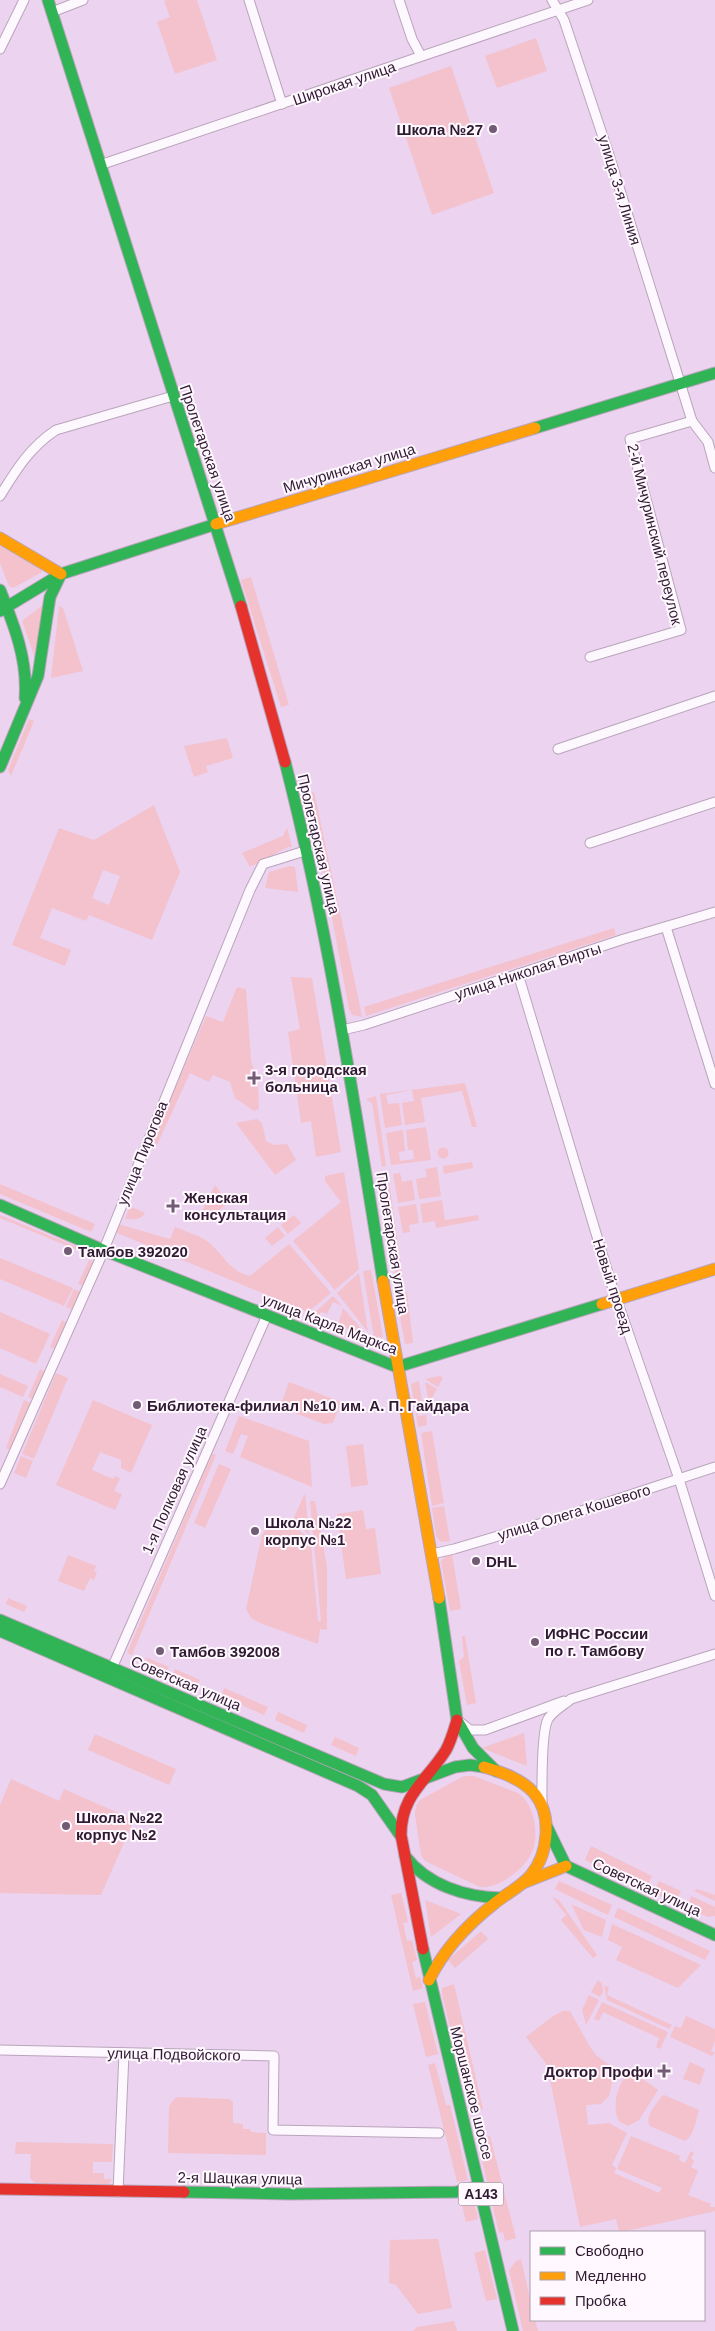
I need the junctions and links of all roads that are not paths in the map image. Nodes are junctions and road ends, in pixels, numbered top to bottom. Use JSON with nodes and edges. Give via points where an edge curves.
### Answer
{"nodes":[{"id":1,"x":24,"y":0,"type":"edge"},
{"id":2,"x":48,"y":0,"type":"edge"},
{"id":3,"x":83,"y":0,"type":"edge"},
{"id":4,"x":249,"y":0,"type":"edge"},
{"id":5,"x":399,"y":0,"type":"edge"},
{"id":6,"x":552,"y":0,"type":"edge"},
{"id":7,"x":588,"y":0,"type":"edge"},
{"id":8,"x":557,"y":10,"type":"junction"},
{"id":9,"x":52,"y":12,"type":"junction"},
{"id":10,"x":0,"y":49,"type":"edge"},
{"id":11,"x":421,"y":56,"type":"junction"},
{"id":12,"x":282,"y":104,"type":"junction"},
{"id":13,"x":100,"y":165,"type":"junction"},
{"id":14,"x":715,"y":373,"type":"edge"},
{"id":15,"x":681,"y":384,"type":"junction"},
{"id":16,"x":173,"y":396,"type":"junction"},
{"id":17,"x":692,"y":421,"type":"junction"},
{"id":18,"x":715,"y":468,"type":"edge"},
{"id":19,"x":0,"y":496,"type":"edge"},
{"id":20,"x":216,"y":524,"type":"junction"},
{"id":21,"x":0,"y":538,"type":"edge"},
{"id":22,"x":61,"y":574,"type":"junction"},
{"id":23,"x":0,"y":590,"type":"edge"},
{"id":24,"x":3,"y":609,"type":"edge"},
{"id":25,"x":590,"y":657,"type":"dead end"},
{"id":26,"x":715,"y":696,"type":"edge"},
{"id":27,"x":24,"y":706,"type":"junction"},
{"id":28,"x":558,"y":749,"type":"dead end"},
{"id":29,"x":2,"y":753,"type":"edge"},
{"id":30,"x":0,"y":767,"type":"edge"},
{"id":31,"x":715,"y":802,"type":"edge"},
{"id":32,"x":590,"y":843,"type":"dead end"},
{"id":33,"x":308,"y":850,"type":"junction"},
{"id":34,"x":715,"y":912,"type":"edge"},
{"id":35,"x":666,"y":927,"type":"junction"},
{"id":36,"x":518,"y":974,"type":"junction"},
{"id":37,"x":342,"y":1030,"type":"junction"},
{"id":38,"x":715,"y":1084,"type":"edge"},
{"id":39,"x":0,"y":1205,"type":"edge"},
{"id":40,"x":104,"y":1250,"type":"junction"},
{"id":41,"x":715,"y":1269,"type":"edge"},
{"id":42,"x":617,"y":1301,"type":"junction"},
{"id":43,"x":267,"y":1315,"type":"junction"},
{"id":44,"x":397,"y":1367,"type":"junction"},
{"id":45,"x":715,"y":1466,"type":"edge"},
{"id":46,"x":679,"y":1478,"type":"junction"},
{"id":47,"x":0,"y":1484,"type":"edge"},
{"id":48,"x":432,"y":1554,"type":"junction"},
{"id":49,"x":715,"y":1596,"type":"edge"},
{"id":50,"x":0,"y":1620,"type":"edge"},
{"id":51,"x":0,"y":1631,"type":"edge"},
{"id":52,"x":715,"y":1654,"type":"edge"},
{"id":53,"x":110,"y":1673,"type":"junction"},
{"id":54,"x":571,"y":1699,"type":"junction"},
{"id":55,"x":457,"y":1720,"type":"junction"},
{"id":56,"x":496,"y":1771,"type":"junction"},
{"id":57,"x":422,"y":1779,"type":"junction"},
{"id":58,"x":542,"y":1804,"type":"junction"},
{"id":59,"x":546,"y":1827,"type":"junction"},
{"id":60,"x":401,"y":1835,"type":"junction"},
{"id":61,"x":403,"y":1853,"type":"junction"},
{"id":62,"x":566,"y":1866,"type":"junction"},
{"id":63,"x":523,"y":1883,"type":"junction"},
{"id":64,"x":501,"y":1898,"type":"junction"},
{"id":65,"x":715,"y":1935,"type":"edge"},
{"id":66,"x":428,"y":1980,"type":"junction"},
{"id":67,"x":0,"y":2050,"type":"edge"},
{"id":68,"x":124,"y":2053,"type":"junction"},
{"id":69,"x":439,"y":2133,"type":"dead end"},
{"id":70,"x":479,"y":2186,"type":"junction"},
{"id":71,"x":0,"y":2189,"type":"edge"},
{"id":72,"x":118,"y":2192,"type":"junction"},
{"id":73,"x":514,"y":2331,"type":"edge"}],
"edges":[{"from":1,"to":10,"type":"street"},
{"from":2,"to":9,"type":"main road","name":"Пролетарская улица"},
{"from":3,"to":9,"type":"street"},
{"from":4,"to":12,"type":"street"},
{"from":5,"to":11,"type":"street"},
{"from":6,"to":8,"type":"street","name":"улица 3-я Линия"},
{"from":7,"to":8,"type":"street","name":"Широкая улица"},
{"from":8,"to":11,"type":"street","name":"Широкая улица"},
{"from":8,"to":15,"type":"street","name":"улица 3-я Линия","via":[[564,20],[609,155]]},
{"from":9,"to":13,"type":"main road","name":"Пролетарская улица"},
{"from":11,"to":12,"type":"street","name":"Широкая улица"},
{"from":12,"to":13,"type":"street","name":"Широкая улица"},
{"from":13,"to":16,"type":"main road","name":"Пролетарская улица"},
{"from":14,"to":15,"type":"main road","name":"Мичуринская улица"},
{"from":15,"to":17,"type":"street","name":"улица 3-я Линия"},
{"from":15,"to":20,"type":"main road","name":"Мичуринская улица"},
{"from":16,"to":19,"type":"street","via":[[56,430],[24,457]]},
{"from":16,"to":20,"type":"main road","name":"Пролетарская улица"},
{"from":17,"to":18,"type":"street","via":[[708,442]]},
{"from":17,"to":25,"type":"street","name":"2-й Мичуринский переулок","via":[[630,439],[680,630]]},
{"from":20,"to":22,"type":"main road","name":"Мичуринская улица"},
{"from":20,"to":33,"type":"main road","name":"Пролетарская улица","via":[[274,718]]},
{"from":21,"to":22,"type":"main road"},
{"from":22,"to":24,"type":"main road","name":"Мичуринская улица"},
{"from":22,"to":27,"type":"main road","via":[[50,598],[38,676]]},
{"from":23,"to":24,"type":"main road"},
{"from":24,"to":27,"type":"main road","via":[[26,670]]},
{"from":26,"to":28,"type":"street"},
{"from":27,"to":29,"type":"main road"},
{"from":29,"to":30,"type":"main road"},
{"from":31,"to":32,"type":"street"},
{"from":33,"to":37,"type":"main road","name":"Пролетарская улица"},
{"from":33,"to":40,"type":"street","name":"улица Пирогова","via":[[263,864]]},
{"from":34,"to":35,"type":"street","name":"улица Николая Вирты"},
{"from":35,"to":36,"type":"street","name":"улица Николая Вирты"},
{"from":35,"to":38,"type":"street"},
{"from":36,"to":37,"type":"street","name":"улица Николая Вирты","via":[[364,1026]]},
{"from":36,"to":42,"type":"street","name":"Новый проезд"},
{"from":37,"to":44,"type":"main road","name":"Пролетарская улица"},
{"from":39,"to":40,"type":"main road","name":"улица Карла Маркса"},
{"from":40,"to":43,"type":"main road","name":"улица Карла Маркса"},
{"from":40,"to":47,"type":"street","name":"улица Пирогова"},
{"from":41,"to":42,"type":"main road","name":"улица Карла Маркса"},
{"from":42,"to":44,"type":"main road","name":"улица Карла Маркса"},
{"from":42,"to":46,"type":"street","name":"Новый проезд"},
{"from":43,"to":44,"type":"main road","name":"улица Карла Маркса"},
{"from":43,"to":53,"type":"street","name":"1-я Полковая улица"},
{"from":44,"to":48,"type":"main road","name":"Пролетарская улица"},
{"from":45,"to":46,"type":"street","name":"улица Олега Кошевого"},
{"from":46,"to":48,"type":"street","name":"улица Олега Кошевого","via":[[566,1516]]},
{"from":46,"to":49,"type":"street","name":"Новый проезд"},
{"from":48,"to":55,"type":"main road","name":"Пролетарская улица"},
{"from":50,"to":53,"type":"main road","name":"Советская улица"},
{"from":51,"to":53,"type":"main road"},
{"from":52,"to":54,"type":"street"},
{"from":53,"to":57,"type":"main road","name":"Советская улица","via":[[384,1784],[399,1787]]},
{"from":53,"to":60,"type":"main road","via":[[358,1786],[372,1795]]},
{"from":54,"to":55,"type":"street","via":[[485,1730],[470,1730]]},
{"from":54,"to":58,"type":"street","via":[[547,1720]]},
{"from":55,"to":56,"type":"main road","via":[[468,1744]]},
{"from":55,"to":57,"type":"main road","via":[[445,1750]]},
{"from":56,"to":57,"type":"main road","via":[[461,1764]]},
{"from":56,"to":58,"type":"main road","via":[[525,1784]]},
{"from":57,"to":60,"type":"main road","via":[[405,1804]]},
{"from":58,"to":59,"type":"main road"},
{"from":59,"to":62,"type":"main road"},
{"from":59,"to":63,"type":"main road","via":[[540,1860]]},
{"from":60,"to":61,"type":"main road"},
{"from":61,"to":64,"type":"main road","via":[[410,1864],[429,1878],[470,1895],[485,1899]]},
{"from":61,"to":66,"type":"main road","name":"Моршанское шоссе"},
{"from":62,"to":63,"type":"main road"},
{"from":62,"to":65,"type":"main road","name":"Советская улица"},
{"from":63,"to":64,"type":"main road"},
{"from":64,"to":66,"type":"main road","via":[[454,1940]]},
{"from":66,"to":70,"type":"main road","name":"Моршанское шоссе","number":"А143"},
{"from":67,"to":68,"type":"street","name":"улица Подвойского"},
{"from":68,"to":69,"type":"street","name":"улица Подвойского","via":[[274,2056],[273,2130]]},
{"from":68,"to":72,"type":"street"},
{"from":70,"to":72,"type":"main road","name":"2-я Шацкая улица","via":[[456,2192]]},
{"from":70,"to":73,"type":"main road","name":"Моршанское шоссе","number":"А143"},
{"from":71,"to":72,"type":"main road","name":"2-я Шацкая улица"}]}
